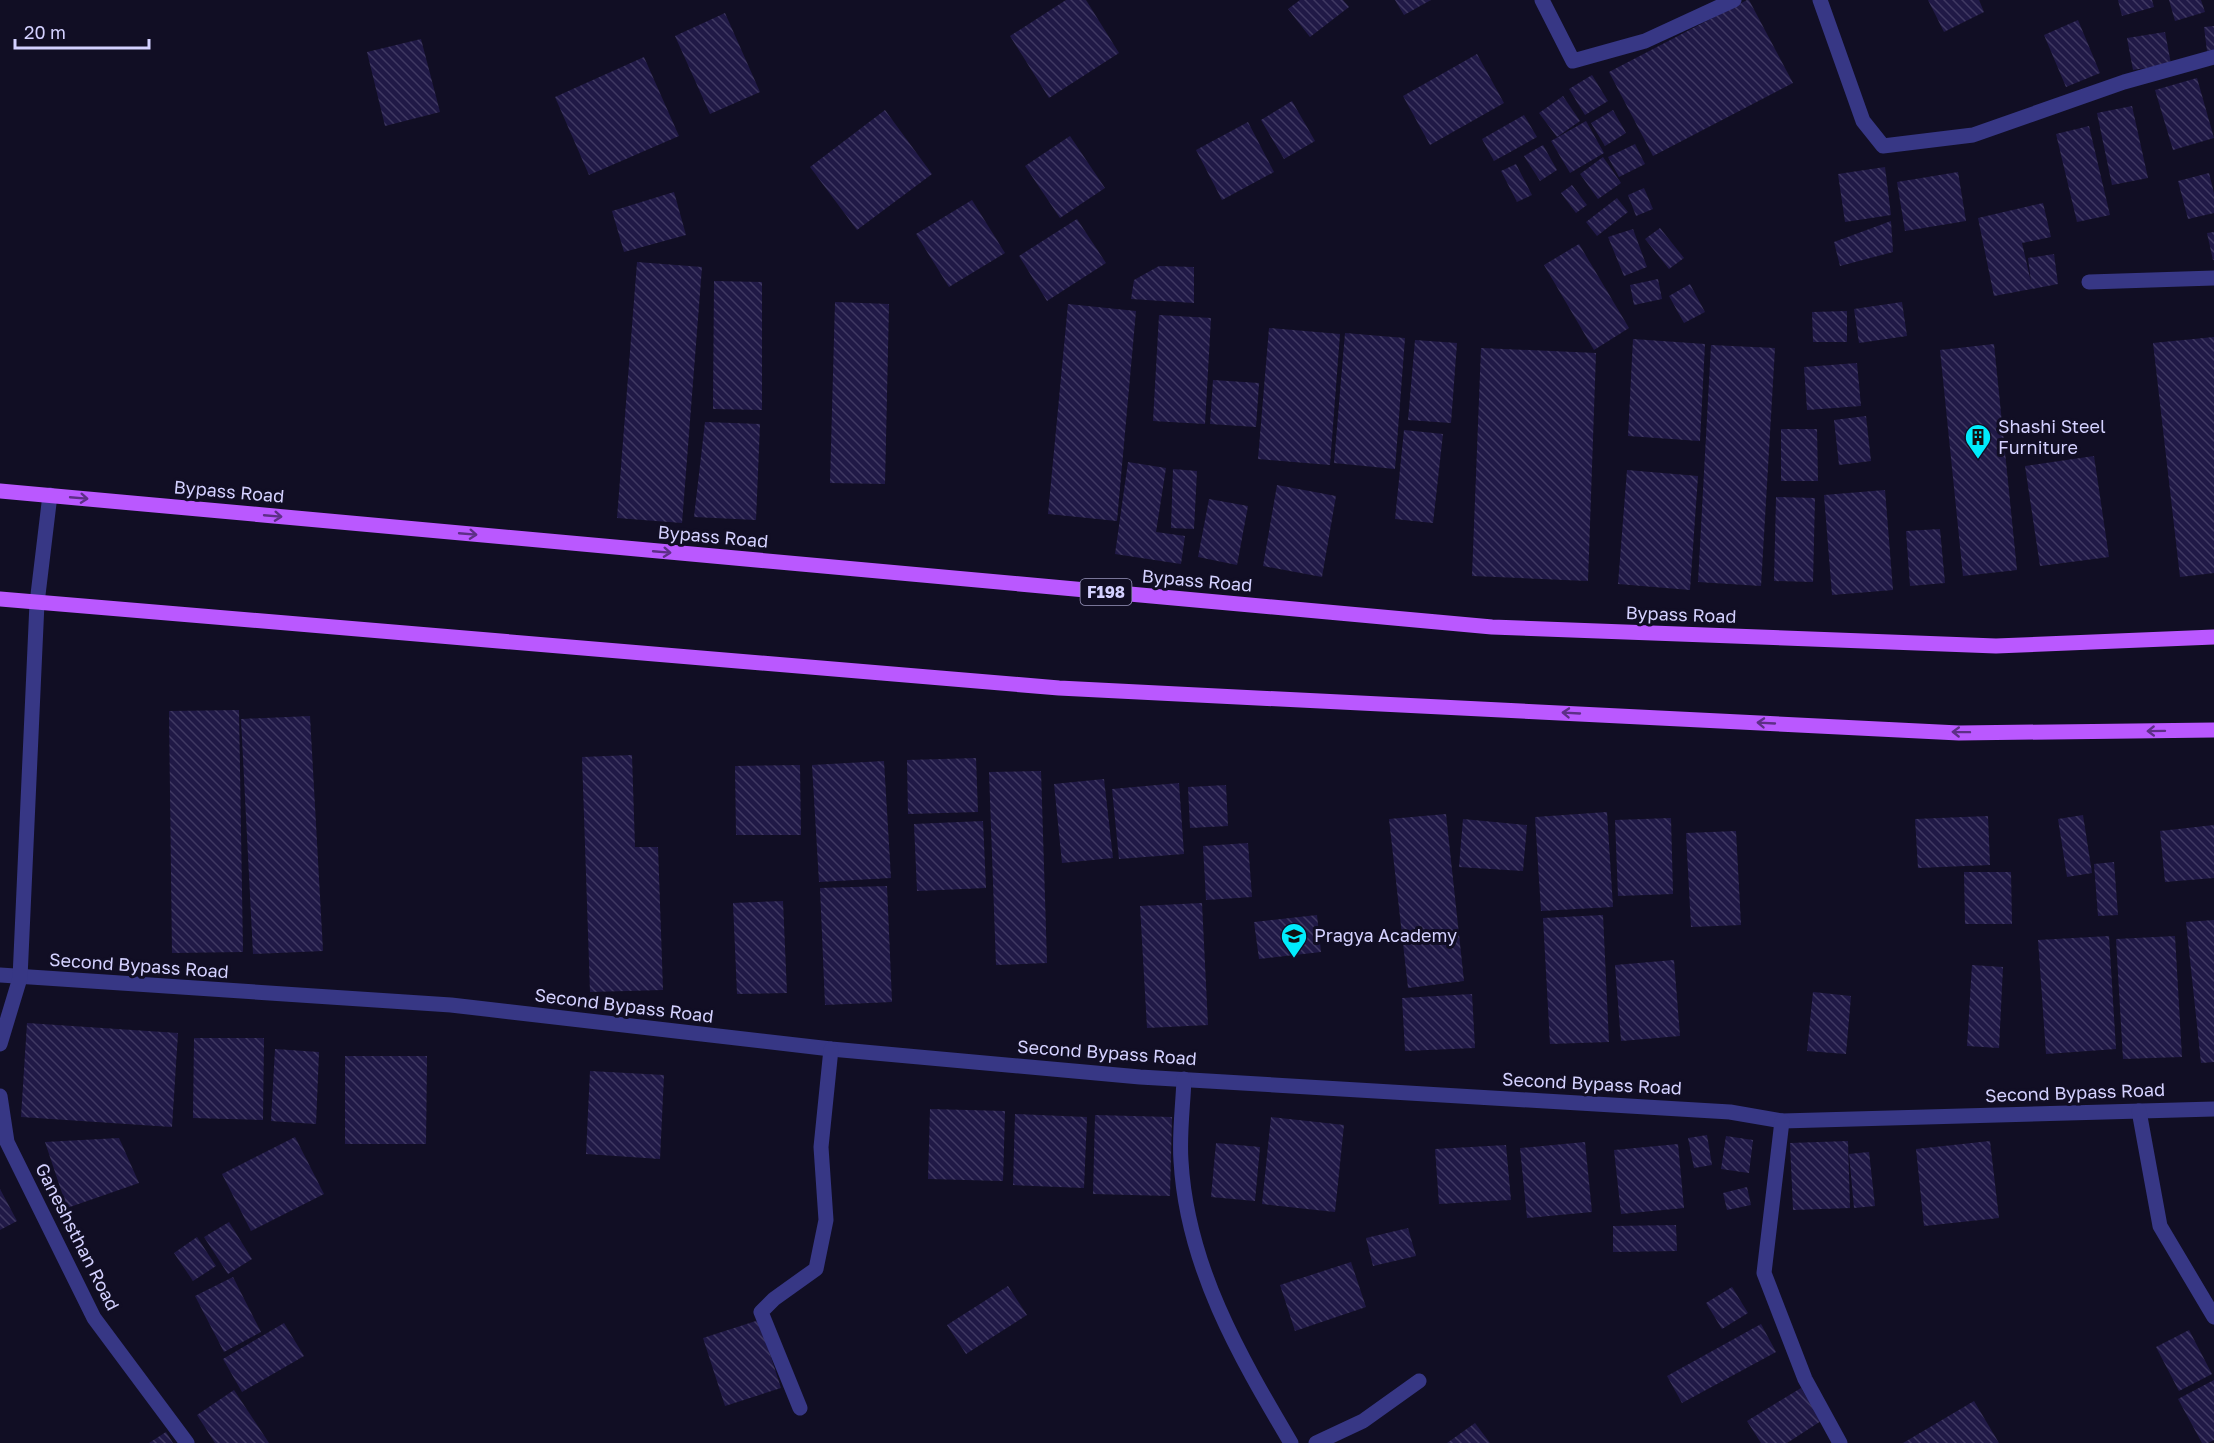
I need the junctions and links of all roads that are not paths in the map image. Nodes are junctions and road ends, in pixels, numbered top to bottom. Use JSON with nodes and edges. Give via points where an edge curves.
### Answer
{"nodes":[{"id":1,"x":1542,"y":0,"type":"edge"},
{"id":2,"x":1734,"y":0,"type":"edge"},
{"id":3,"x":1820,"y":0,"type":"edge"},
{"id":4,"x":2214,"y":57,"type":"edge"},
{"id":5,"x":2214,"y":278,"type":"edge"},
{"id":6,"x":2089,"y":282,"type":"dead end"},
{"id":7,"x":0,"y":491,"type":"edge"},
{"id":8,"x":50,"y":495,"type":"junction"},
{"id":9,"x":0,"y":599,"type":"edge"},
{"id":10,"x":37,"y":603,"type":"junction"},
{"id":11,"x":2214,"y":637,"type":"edge"},
{"id":12,"x":2214,"y":730,"type":"edge"},
{"id":13,"x":0,"y":975,"type":"edge"},
{"id":14,"x":20,"y":978,"type":"junction"},
{"id":15,"x":0,"y":1044,"type":"edge"},
{"id":16,"x":831,"y":1049,"type":"junction"},
{"id":17,"x":1184,"y":1079,"type":"junction"},
{"id":18,"x":0,"y":1096,"type":"edge"},
{"id":19,"x":2214,"y":1109,"type":"edge"},
{"id":20,"x":2139,"y":1111,"type":"junction"},
{"id":21,"x":1782,"y":1121,"type":"junction"},
{"id":22,"x":2214,"y":1317,"type":"edge"},
{"id":23,"x":1419,"y":1380,"type":"dead end"},
{"id":24,"x":800,"y":1408,"type":"dead end"},
{"id":25,"x":187,"y":1443,"type":"edge"},
{"id":26,"x":1291,"y":1443,"type":"edge"},
{"id":27,"x":1316,"y":1443,"type":"edge"},
{"id":28,"x":1840,"y":1443,"type":"edge"}],
"edges":[{"from":1,"to":2,"type":"street","via":[[1573,61],[1645,41]]},
{"from":3,"to":4,"type":"street","via":[[1863,121],[1882,146],[1973,135],[2124,82]]},
{"from":5,"to":6,"type":"street"},
{"from":7,"to":8,"type":"main road","name":"Bypass Road","number":"F198"},
{"from":8,"to":10,"type":"street"},
{"from":8,"to":11,"type":"main road","name":"Bypass Road","number":"F198","one_way":true,"via":[[1492,627],[1996,646]]},
{"from":9,"to":10,"type":"main road"},
{"from":12,"to":10,"type":"main road","one_way":true,"via":[[1959,733],[1059,688]]},
{"from":10,"to":14,"type":"street"},
{"from":13,"to":14,"type":"street","name":"Second Bypass Road"},
{"from":14,"to":15,"type":"street"},
{"from":14,"to":16,"type":"street","name":"Second Bypass Road","via":[[451,1005]]},
{"from":16,"to":17,"type":"street","name":"Second Bypass Road"},
{"from":16,"to":24,"type":"street","via":[[821,1147],[826,1220],[816,1269],[761,1312]]},
{"from":17,"to":21,"type":"street","name":"Second Bypass Road","via":[[1730,1112]]},
{"from":17,"to":26,"type":"street","via":[[1180,1160],[1188,1220],[1205,1278],[1252,1378]]},
{"from":18,"to":25,"type":"street","name":"Ganeshsthan Road","via":[[7,1142],[94,1318]]},
{"from":19,"to":20,"type":"street","name":"Second Bypass Road"},
{"from":20,"to":21,"type":"street","name":"Second Bypass Road"},
{"from":20,"to":22,"type":"street","via":[[2160,1226]]},
{"from":21,"to":28,"type":"street","via":[[1764,1273],[1805,1379]]},
{"from":23,"to":27,"type":"street","via":[[1363,1421]]}]}
